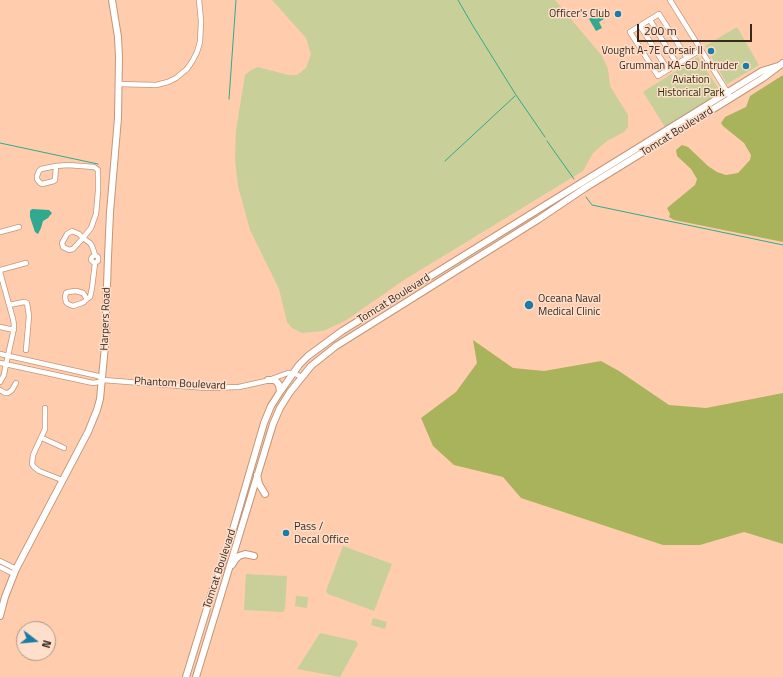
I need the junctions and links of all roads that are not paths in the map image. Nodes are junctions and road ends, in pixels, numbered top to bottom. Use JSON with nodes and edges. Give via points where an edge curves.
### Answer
{"nodes":[{"id":1,"x":112,"y":0,"type":"edge"},
{"id":2,"x":198,"y":0,"type":"edge"},
{"id":3,"x":670,"y":0,"type":"edge"},
{"id":4,"x":650,"y":20,"type":"junction"},
{"id":5,"x":640,"y":26,"type":"junction"},
{"id":6,"x":701,"y":50,"type":"junction"},
{"id":7,"x":687,"y":58,"type":"junction"},
{"id":8,"x":677,"y":64,"type":"junction"},
{"id":9,"x":780,"y":65,"type":"edge"},
{"id":10,"x":668,"y":70,"type":"junction"},
{"id":11,"x":119,"y":84,"type":"junction"},
{"id":12,"x":729,"y":96,"type":"junction"},
{"id":13,"x":56,"y":166,"type":"junction"},
{"id":14,"x":19,"y":227,"type":"dead end"},
{"id":15,"x":0,"y":232,"type":"edge"},
{"id":16,"x":83,"y":238,"type":"junction"},
{"id":17,"x":97,"y":259,"type":"junction"},
{"id":18,"x":108,"y":259,"type":"junction"},
{"id":19,"x":26,"y":263,"type":"dead end"},
{"id":20,"x":0,"y":271,"type":"edge"},
{"id":21,"x":87,"y":299,"type":"junction"},
{"id":22,"x":9,"y":305,"type":"junction"},
{"id":23,"x":0,"y":327,"type":"edge"},
{"id":24,"x":14,"y":330,"type":"junction"},
{"id":25,"x":26,"y":350,"type":"dead end"},
{"id":26,"x":0,"y":354,"type":"edge"},
{"id":27,"x":8,"y":356,"type":"junction"},
{"id":28,"x":0,"y":363,"type":"edge"},
{"id":29,"x":6,"y":364,"type":"junction"},
{"id":30,"x":293,"y":373,"type":"junction"},
{"id":31,"x":302,"y":377,"type":"junction"},
{"id":32,"x":103,"y":380,"type":"junction"},
{"id":33,"x":268,"y":380,"type":"junction"},
{"id":34,"x":0,"y":382,"type":"edge"},
{"id":35,"x":16,"y":383,"type":"dead end"},
{"id":36,"x":0,"y":390,"type":"edge"},
{"id":37,"x":280,"y":392,"type":"junction"},
{"id":38,"x":46,"y":408,"type":"dead end"},
{"id":39,"x":42,"y":438,"type":"junction"},
{"id":40,"x":64,"y":448,"type":"dead end"},
{"id":41,"x":257,"y":474,"type":"junction"},
{"id":42,"x":62,"y":480,"type":"junction"},
{"id":43,"x":265,"y":494,"type":"dead end"},
{"id":44,"x":254,"y":556,"type":"dead end"},
{"id":45,"x":0,"y":561,"type":"edge"},
{"id":46,"x":0,"y":567,"type":"edge"},
{"id":47,"x":15,"y":571,"type":"junction"},
{"id":48,"x":225,"y":581,"type":"junction"},
{"id":49,"x":0,"y":616,"type":"edge"},
{"id":50,"x":186,"y":677,"type":"edge"},
{"id":51,"x":196,"y":677,"type":"edge"}],
"edges":[{"from":1,"to":11,"type":"main road","name":"Harpers Road","via":[[118,37]]},
{"from":2,"to":11,"type":"street","via":[[200,42],[194,60],[187,69],[176,78],[156,85]]},
{"from":3,"to":6,"type":"street"},
{"from":4,"to":5,"type":"street"},
{"from":4,"to":7,"type":"street","via":[[659,14]]},
{"from":4,"to":8,"type":"street"},
{"from":5,"to":10,"type":"street"},
{"from":5,"to":10,"type":"street","via":[[630,32],[658,76]]},
{"from":6,"to":7,"type":"street"},
{"from":6,"to":12,"type":"street"},
{"from":7,"to":8,"type":"street"},
{"from":8,"to":10,"type":"street"},
{"from":9,"to":12,"type":"main road","name":"Tomcat Boulevard","via":[[764,78]]},
{"from":11,"to":18,"type":"main road","name":"Harpers Road"},
{"from":12,"to":30,"type":"main road","name":"Tomcat Boulevard","via":[[342,331],[308,356]]},
{"from":12,"to":31,"type":"main road","name":"Tomcat Boulevard","via":[[336,346],[311,366]]},
{"from":13,"to":13,"type":"street","via":[[55,180],[40,183],[37,179],[38,171]]},
{"from":13,"to":16,"type":"street","via":[[94,166],[98,170],[95,218]]},
{"from":14,"to":15,"type":"street"},
{"from":16,"to":16,"type":"street","via":[[71,250],[66,250],[62,245],[70,232],[77,233]]},
{"from":16,"to":17,"type":"street","via":[[90,243]]},
{"from":17,"to":18,"type":"street"},
{"from":17,"to":21,"type":"street","via":[[90,297]]},
{"from":18,"to":32,"type":"main road","name":"Harpers Road"},
{"from":19,"to":20,"type":"street"},
{"from":20,"to":22,"type":"street"},
{"from":21,"to":21,"type":"street","via":[[70,306],[65,295],[70,291],[80,292]]},
{"from":22,"to":24,"type":"street"},
{"from":22,"to":25,"type":"street","via":[[27,303],[29,316]]},
{"from":23,"to":24,"type":"street"},
{"from":24,"to":27,"type":"street"},
{"from":26,"to":27,"type":"street","name":"Phantom Boulevard"},
{"from":27,"to":29,"type":"street"},
{"from":27,"to":32,"type":"street","name":"Phantom Boulevard","via":[[98,376]]},
{"from":28,"to":29,"type":"street","name":"Phantom Boulevard"},
{"from":29,"to":32,"type":"street","name":"Phantom Boulevard","via":[[94,383]]},
{"from":29,"to":34,"type":"street"},
{"from":30,"to":31,"type":"street"},
{"from":30,"to":33,"type":"street","name":"Phantom Boulevard"},
{"from":30,"to":37,"type":"main road","name":"Tomcat Boulevard"},
{"from":31,"to":41,"type":"main road","name":"Tomcat Boulevard","via":[[275,419]]},
{"from":32,"to":33,"type":"street","name":"Phantom Boulevard","via":[[207,388],[239,387]]},
{"from":32,"to":42,"type":"main road","name":"Harpers Road","via":[[95,416]]},
{"from":33,"to":37,"type":"main road","via":[[277,382]]},
{"from":35,"to":36,"type":"street","via":[[8,393]]},
{"from":37,"to":50,"type":"main road","name":"Tomcat Boulevard","via":[[264,423]]},
{"from":38,"to":39,"type":"street"},
{"from":39,"to":40,"type":"street"},
{"from":39,"to":42,"type":"street","via":[[33,455],[32,464],[39,471]]},
{"from":41,"to":43,"type":"main road"},
{"from":41,"to":48,"type":"main road","name":"Tomcat Boulevard"},
{"from":42,"to":47,"type":"main road","name":"Harpers Road"},
{"from":44,"to":48,"type":"main road","via":[[239,556]]},
{"from":45,"to":47,"type":"street"},
{"from":46,"to":47,"type":"street"},
{"from":47,"to":49,"type":"main road","name":"Harpers Road"},
{"from":48,"to":51,"type":"main road","name":"Tomcat Boulevard"}]}
